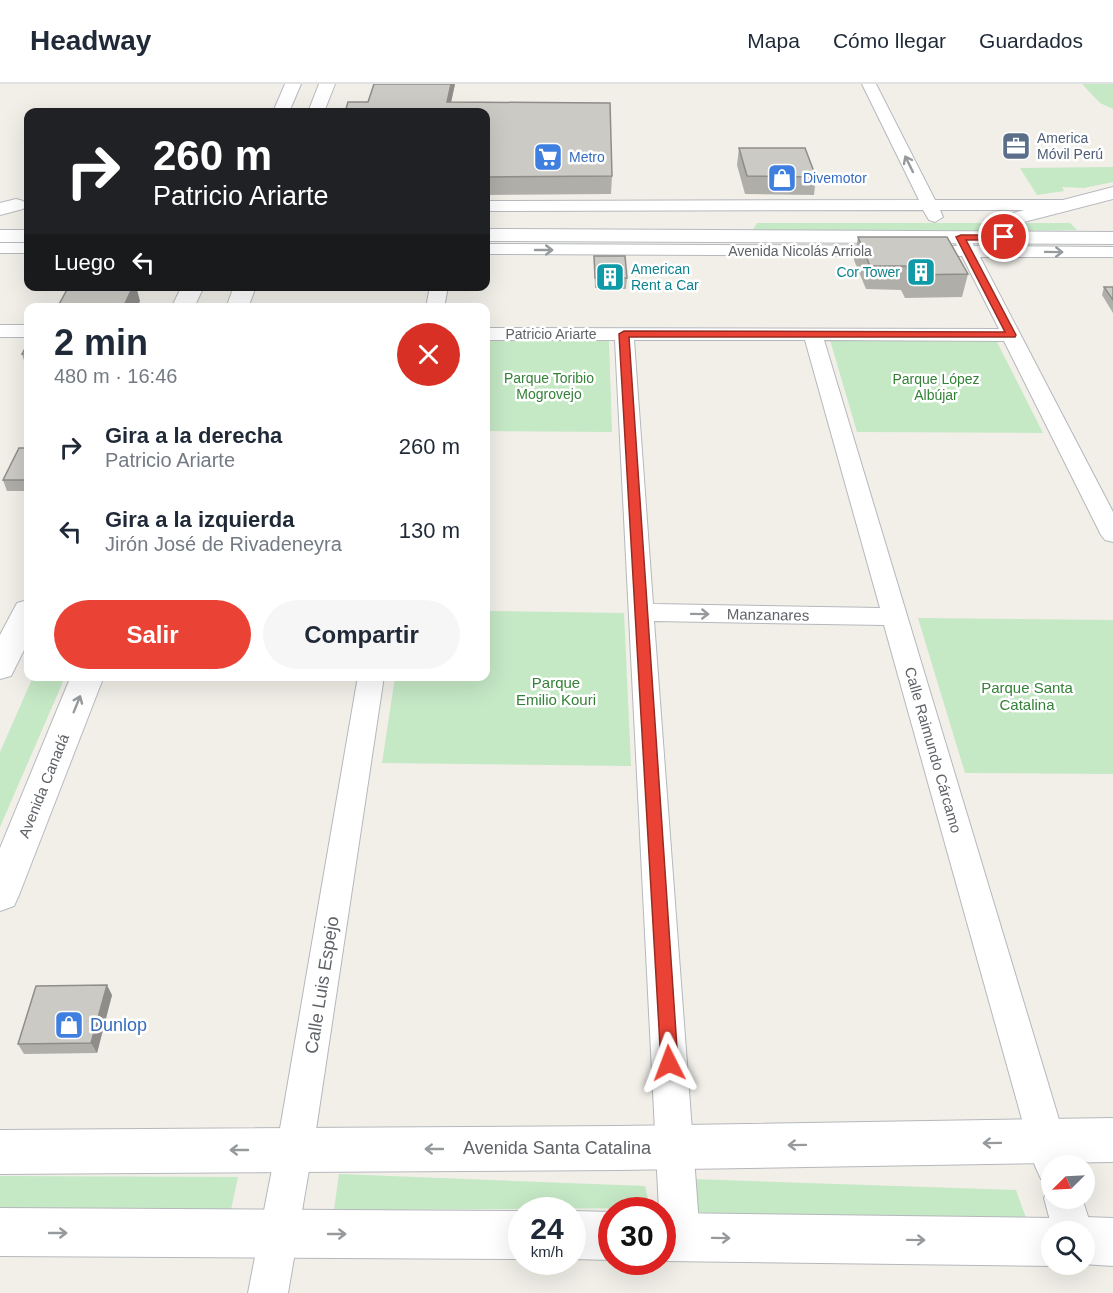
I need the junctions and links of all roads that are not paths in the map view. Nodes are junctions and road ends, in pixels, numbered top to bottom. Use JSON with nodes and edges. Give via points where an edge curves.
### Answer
{"nodes":[{"id":1,"x":293,"y":84,"type":"edge"},
{"id":2,"x":327,"y":84,"type":"edge"},
{"id":3,"x":869,"y":84,"type":"edge"},
{"id":4,"x":283,"y":108,"type":"edge"},
{"id":5,"x":318,"y":108,"type":"edge"},
{"id":6,"x":1113,"y":193,"type":"edge"},
{"id":7,"x":1065,"y":205,"type":"junction"},
{"id":8,"x":490,"y":206,"type":"edge"},
{"id":9,"x":532,"y":210,"type":"junction"},
{"id":10,"x":932,"y":212,"type":"junction"},
{"id":11,"x":490,"y":215,"type":"edge"},
{"id":12,"x":1020,"y":217,"type":"junction"},
{"id":13,"x":1101,"y":218,"type":"dead end"},
{"id":14,"x":700,"y":226,"type":"junction"},
{"id":15,"x":748,"y":226,"type":"junction"},
{"id":16,"x":0,"y":236,"type":"edge"},
{"id":17,"x":24,"y":236,"type":"edge"},
{"id":18,"x":490,"y":236,"type":"edge"},
{"id":19,"x":1113,"y":238,"type":"edge"},
{"id":20,"x":964,"y":244,"type":"junction"},
{"id":21,"x":0,"y":248,"type":"edge"},
{"id":22,"x":24,"y":248,"type":"edge"},
{"id":23,"x":490,"y":249,"type":"edge"},
{"id":24,"x":1113,"y":252,"type":"edge"},
{"id":25,"x":0,"y":331,"type":"edge"},
{"id":26,"x":24,"y":331,"type":"edge"},
{"id":27,"x":490,"y":334,"type":"edge"},
{"id":28,"x":624,"y":334,"type":"junction"},
{"id":29,"x":813,"y":335,"type":"junction"},
{"id":30,"x":1011,"y":335,"type":"junction"},
{"id":31,"x":1112,"y":533,"type":"edge"},
{"id":32,"x":641,"y":612,"type":"junction"},
{"id":33,"x":895,"y":617,"type":"junction"},
{"id":34,"x":24,"y":621,"type":"edge"},
{"id":35,"x":13,"y":651,"type":"edge"},
{"id":36,"x":86,"y":681,"type":"edge"},
{"id":37,"x":370,"y":681,"type":"edge"},
{"id":38,"x":0,"y":895,"type":"edge"},
{"id":39,"x":1113,"y":1140,"type":"edge"},
{"id":40,"x":675,"y":1147,"type":"junction"},
{"id":41,"x":295,"y":1150,"type":"junction"},
{"id":42,"x":0,"y":1152,"type":"edge"},
{"id":43,"x":1050,"y":1154,"type":"edge"},
{"id":44,"x":673,"y":1197,"type":"edge"},
{"id":45,"x":0,"y":1232,"type":"edge"},
{"id":46,"x":279,"y":1234,"type":"junction"},
{"id":47,"x":508,"y":1235,"type":"edge"},
{"id":48,"x":676,"y":1238,"type":"edge"},
{"id":49,"x":1095,"y":1241,"type":"edge"},
{"id":50,"x":1041,"y":1242,"type":"edge"},
{"id":51,"x":1113,"y":1242,"type":"edge"},
{"id":52,"x":268,"y":1293,"type":"edge"}],
"edges":[{"from":1,"to":4,"type":"main road"},
{"from":2,"to":5,"type":"main road"},
{"from":10,"to":3,"type":"street","one_way":true},
{"from":6,"to":7,"type":"main road"},
{"from":7,"to":10,"type":"street","name":"Avenida Nicolás Arriola"},
{"from":7,"to":12,"type":"main road"},
{"from":8,"to":9,"type":"street","name":"Avenida Nicolás Arriola"},
{"from":9,"to":10,"type":"street","name":"Avenida Nicolás Arriola"},
{"from":9,"to":11,"type":"main road","name":"Avenida Nicolás Arriola"},
{"from":9,"to":14,"type":"main road","name":"Avenida Nicolás Arriola"},
{"from":10,"to":12,"type":"main road","name":"Avenida Nicolás Arriola"},
{"from":10,"to":15,"type":"main road","name":"Avenida Nicolás Arriola"},
{"from":12,"to":13,"type":"main road","name":"Avenida Nicolás Arriola"},
{"from":14,"to":15,"type":"main road","name":"Avenida Nicolás Arriola"},
{"from":14,"to":18,"type":"main road","name":"Avenida Nicolás Arriola"},
{"from":15,"to":20,"type":"main road","name":"Avenida Nicolás Arriola"},
{"from":16,"to":17,"type":"main road"},
{"from":19,"to":20,"type":"main road","name":"Avenida Nicolás Arriola"},
{"from":23,"to":20,"type":"street","name":"Avenida Nicolás Arriola","one_way":true},
{"from":20,"to":24,"type":"street","name":"Avenida Nicolás Arriola","one_way":true},
{"from":20,"to":30,"type":"street"},
{"from":21,"to":22,"type":"street"},
{"from":25,"to":26,"type":"street"},
{"from":27,"to":28,"type":"street","name":"Patricio Ariarte"},
{"from":28,"to":29,"type":"street","name":"Patricio Ariarte"},
{"from":28,"to":32,"type":"street"},
{"from":29,"to":30,"type":"street","name":"Patricio Ariarte"},
{"from":29,"to":33,"type":"street","name":"Calle Raimundo Cárcamo"},
{"from":30,"to":31,"type":"street"},
{"from":32,"to":33,"type":"street","name":"Manzanares","one_way":true},
{"from":32,"to":40,"type":"street"},
{"from":33,"to":43,"type":"street","name":"Calle Raimundo Cárcamo"},
{"from":34,"to":35,"type":"main road"},
{"from":38,"to":36,"type":"main road","name":"Avenida Canadá","one_way":true},
{"from":37,"to":41,"type":"street","name":"Calle Luis Espejo"},
{"from":39,"to":43,"type":"main road","name":"Avenida Santa Catalina"},
{"from":40,"to":41,"type":"main road","name":"Avenida Santa Catalina","one_way":true},
{"from":43,"to":40,"type":"main road","name":"Avenida Santa Catalina","one_way":true},
{"from":40,"to":44,"type":"street"},
{"from":41,"to":42,"type":"main road","name":"Avenida Santa Catalina","one_way":true},
{"from":41,"to":46,"type":"street","name":"Calle Luis Espejo"},
{"from":45,"to":46,"type":"main road","one_way":true},
{"from":46,"to":47,"type":"main road","one_way":true},
{"from":46,"to":52,"type":"street","name":"Calle Luis Espejo"},
{"from":48,"to":50,"type":"main road","one_way":true},
{"from":49,"to":51,"type":"main road"}]}
